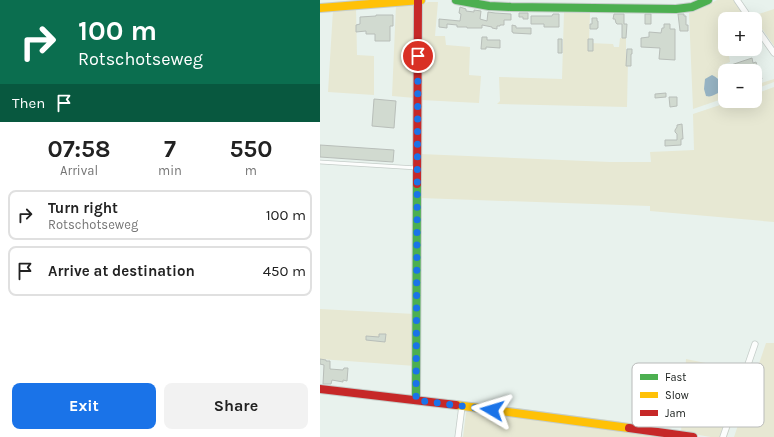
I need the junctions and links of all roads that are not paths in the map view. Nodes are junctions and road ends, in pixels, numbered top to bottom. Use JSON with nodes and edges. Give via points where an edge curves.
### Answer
{"nodes":[{"id":1,"x":418,"y":0,"type":"edge"},
{"id":2,"x":421,"y":0,"type":"edge"},
{"id":3,"x":456,"y":0,"type":"edge"},
{"id":4,"x":708,"y":0,"type":"edge"},
{"id":5,"x":737,"y":0,"type":"edge"},
{"id":6,"x":320,"y":8,"type":"edge"},
{"id":7,"x":745,"y":12,"type":"edge"},
{"id":8,"x":762,"y":36,"type":"edge"},
{"id":9,"x":774,"y":53,"type":"edge"},
{"id":10,"x":320,"y":162,"type":"edge"},
{"id":11,"x":417,"y":168,"type":"junction"},
{"id":12,"x":755,"y":344,"type":"dead end"},
{"id":13,"x":748,"y":363,"type":"edge"},
{"id":14,"x":320,"y":389,"type":"edge"},
{"id":15,"x":416,"y":400,"type":"junction"},
{"id":16,"x":462,"y":406,"type":"junction"},
{"id":17,"x":726,"y":427,"type":"edge"},
{"id":18,"x":458,"y":437,"type":"edge"},
{"id":19,"x":693,"y":437,"type":"edge"},
{"id":20,"x":722,"y":437,"type":"edge"}],
"edges":[{"from":1,"to":2,"type":"street"},
{"from":1,"to":6,"type":"street"},
{"from":1,"to":11,"type":"street"},
{"from":3,"to":4,"type":"street","via":[[507,7],[676,8],[692,7]]},
{"from":5,"to":7,"type":"street"},
{"from":8,"to":9,"type":"street"},
{"from":10,"to":11,"type":"lane"},
{"from":11,"to":15,"type":"street"},
{"from":12,"to":13,"type":"street"},
{"from":14,"to":15,"type":"street"},
{"from":15,"to":16,"type":"street"},
{"from":16,"to":18,"type":"street"},
{"from":16,"to":19,"type":"street"},
{"from":17,"to":20,"type":"street"}]}
